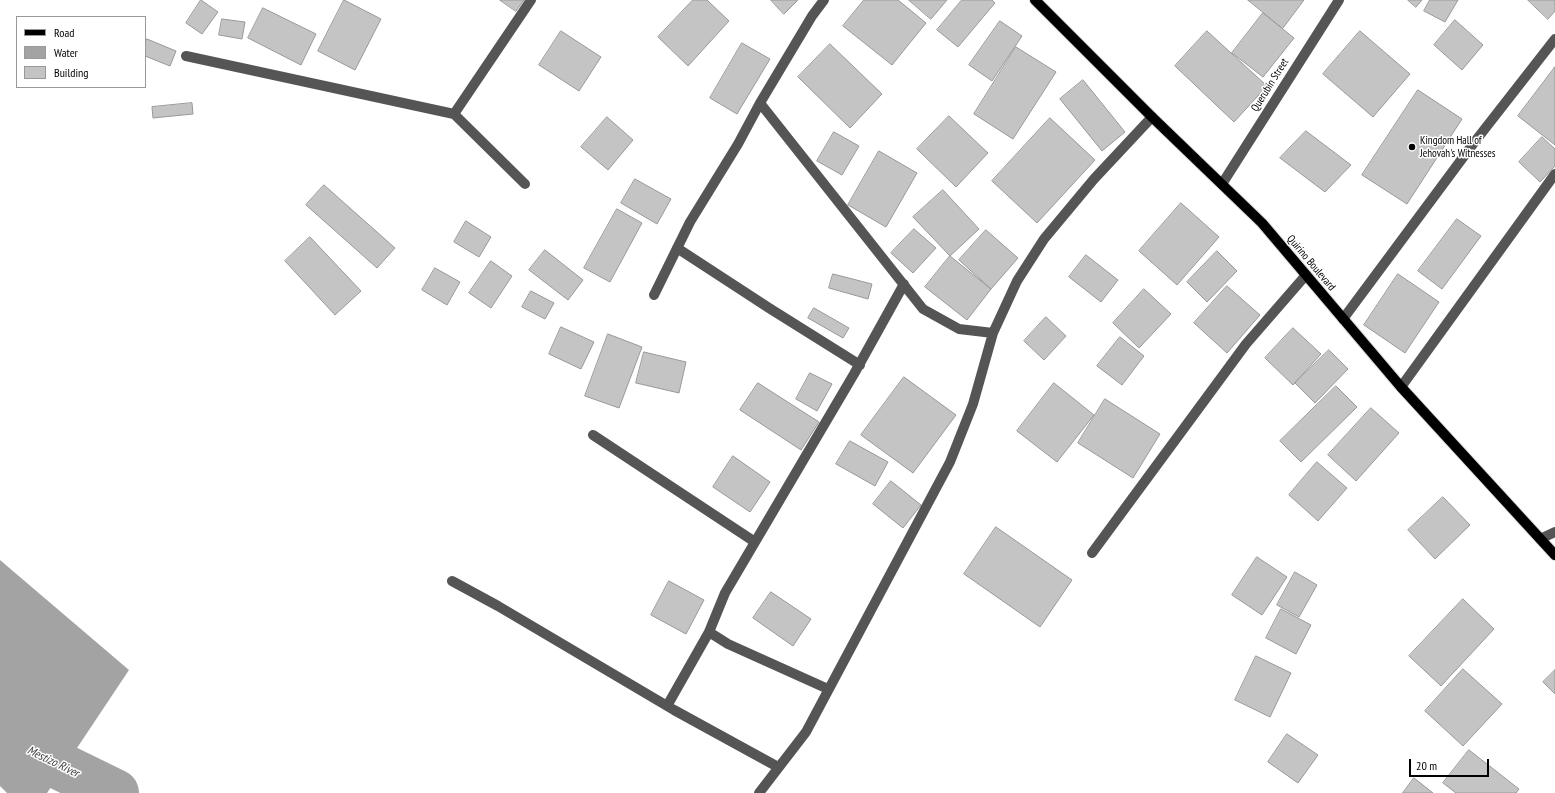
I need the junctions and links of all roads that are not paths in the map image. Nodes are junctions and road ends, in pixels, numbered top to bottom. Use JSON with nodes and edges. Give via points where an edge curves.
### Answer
{"nodes":[{"id":1,"x":531,"y":0,"type":"edge"},
{"id":2,"x":824,"y":0,"type":"edge"},
{"id":3,"x":1035,"y":0,"type":"edge"},
{"id":4,"x":1338,"y":0,"type":"edge"},
{"id":5,"x":1555,"y":39,"type":"edge"},
{"id":6,"x":186,"y":56,"type":"dead end"},
{"id":7,"x":760,"y":103,"type":"junction"},
{"id":8,"x":454,"y":114,"type":"junction"},
{"id":9,"x":1152,"y":117,"type":"junction"},
{"id":10,"x":1555,"y":174,"type":"edge"},
{"id":11,"x":525,"y":184,"type":"dead end"},
{"id":12,"x":1222,"y":184,"type":"junction"},
{"id":13,"x":677,"y":248,"type":"junction"},
{"id":14,"x":1306,"y":276,"type":"junction"},
{"id":15,"x":904,"y":284,"type":"junction"},
{"id":16,"x":654,"y":295,"type":"dead end"},
{"id":17,"x":1343,"y":320,"type":"junction"},
{"id":18,"x":993,"y":333,"type":"junction"},
{"id":19,"x":860,"y":365,"type":"junction"},
{"id":20,"x":1401,"y":387,"type":"junction"},
{"id":21,"x":593,"y":435,"type":"dead end"},
{"id":22,"x":1555,"y":532,"type":"edge"},
{"id":23,"x":1540,"y":539,"type":"junction"},
{"id":24,"x":755,"y":542,"type":"junction"},
{"id":25,"x":1092,"y":553,"type":"dead end"},
{"id":26,"x":1555,"y":555,"type":"edge"},
{"id":27,"x":452,"y":581,"type":"dead end"},
{"id":28,"x":709,"y":632,"type":"junction"},
{"id":29,"x":828,"y":689,"type":"junction"},
{"id":30,"x":667,"y":706,"type":"junction"},
{"id":31,"x":778,"y":767,"type":"junction"},
{"id":32,"x":759,"y":793,"type":"edge"}],
"edges":[{"from":1,"to":8,"type":"street"},
{"from":2,"to":7,"type":"street"},
{"from":3,"to":9,"type":"main road","name":"Quirino Boulevard"},
{"from":4,"to":12,"type":"street","name":"Querubin Street"},
{"from":5,"to":17,"type":"street","via":[[1473,144]]},
{"from":6,"to":8,"type":"street"},
{"from":7,"to":13,"type":"street"},
{"from":7,"to":15,"type":"street"},
{"from":8,"to":11,"type":"street"},
{"from":9,"to":12,"type":"main road","name":"Quirino Boulevard"},
{"from":9,"to":18,"type":"street","via":[[1094,179],[1044,239],[1017,281]]},
{"from":10,"to":20,"type":"street"},
{"from":12,"to":14,"type":"main road","name":"Quirino Boulevard","via":[[1262,223]]},
{"from":13,"to":16,"type":"street"},
{"from":13,"to":19,"type":"street"},
{"from":14,"to":17,"type":"main road","name":"Quirino Boulevard"},
{"from":14,"to":25,"type":"street","via":[[1246,344]]},
{"from":15,"to":18,"type":"street","via":[[923,309],[959,329]]},
{"from":15,"to":19,"type":"street"},
{"from":17,"to":20,"type":"main road","name":"Quirino Boulevard"},
{"from":18,"to":29,"type":"street","via":[[973,404],[950,462]]},
{"from":19,"to":24,"type":"street"},
{"from":20,"to":23,"type":"main road","name":"Quirino Boulevard"},
{"from":21,"to":24,"type":"street"},
{"from":22,"to":23,"type":"street"},
{"from":23,"to":26,"type":"main road","name":"Quirino Boulevard"},
{"from":24,"to":28,"type":"street","via":[[722,598]]},
{"from":27,"to":30,"type":"street"},
{"from":28,"to":29,"type":"street","via":[[728,644]]},
{"from":28,"to":30,"type":"street"},
{"from":29,"to":31,"type":"street","via":[[806,732]]},
{"from":30,"to":31,"type":"street"},
{"from":31,"to":32,"type":"street"}]}
